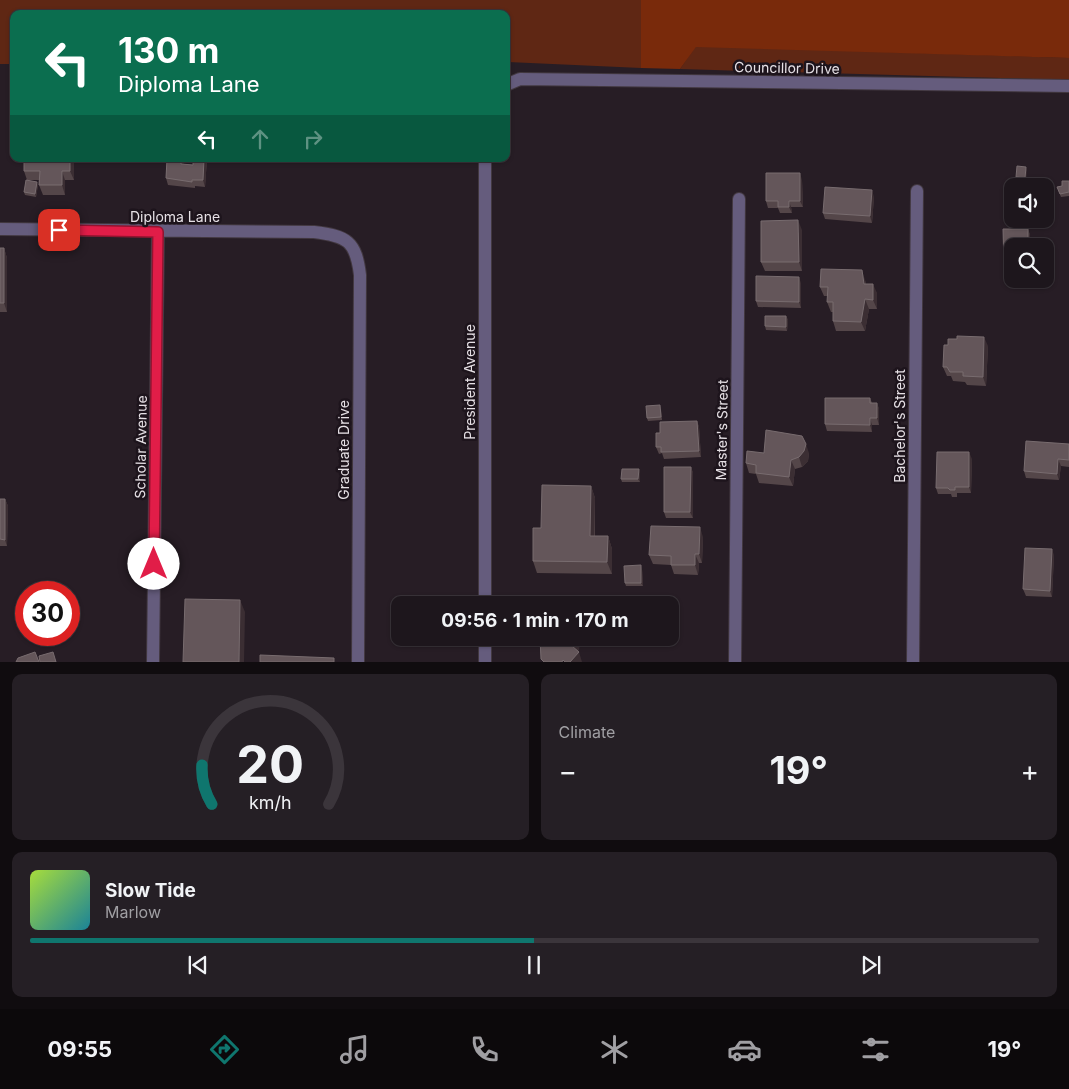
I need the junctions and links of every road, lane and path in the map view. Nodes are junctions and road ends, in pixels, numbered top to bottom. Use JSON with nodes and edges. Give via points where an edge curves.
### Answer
{"nodes":[{"id":1,"x":510,"y":83,"type":"edge"},
{"id":2,"x":1069,"y":86,"type":"edge"},
{"id":3,"x":485,"y":162,"type":"edge"},
{"id":4,"x":917,"y":191,"type":"dead end"},
{"id":5,"x":739,"y":198,"type":"dead end"},
{"id":6,"x":0,"y":229,"type":"edge"},
{"id":7,"x":158,"y":232,"type":"junction"},
{"id":8,"x":349,"y":241,"type":"joint"},
{"id":9,"x":485,"y":596,"type":"edge"},
{"id":10,"x":485,"y":646,"type":"edge"},
{"id":11,"x":154,"y":662,"type":"edge"},
{"id":12,"x":358,"y":662,"type":"edge"},
{"id":13,"x":485,"y":662,"type":"edge"},
{"id":14,"x":735,"y":662,"type":"edge"},
{"id":15,"x":913,"y":662,"type":"edge"}],
"edges":[{"from":1,"to":2,"type":"street","name":"Councillor Drive","via":[[520,79]]},
{"from":3,"to":9,"type":"street","name":"President Avenue"},
{"from":4,"to":15,"type":"street","name":"Bachelor's Street"},
{"from":5,"to":14,"type":"street","name":"Master's Street"},
{"from":6,"to":7,"type":"street","name":"Diploma Lane"},
{"from":7,"to":8,"type":"street","name":"Diploma Lane","via":[[314,232],[334,234]]},
{"from":7,"to":11,"type":"street","name":"Scholar Avenue"},
{"from":8,"to":12,"type":"street","name":"Graduate Drive","via":[[358,255],[360,274]]},
{"from":10,"to":13,"type":"street"}]}
